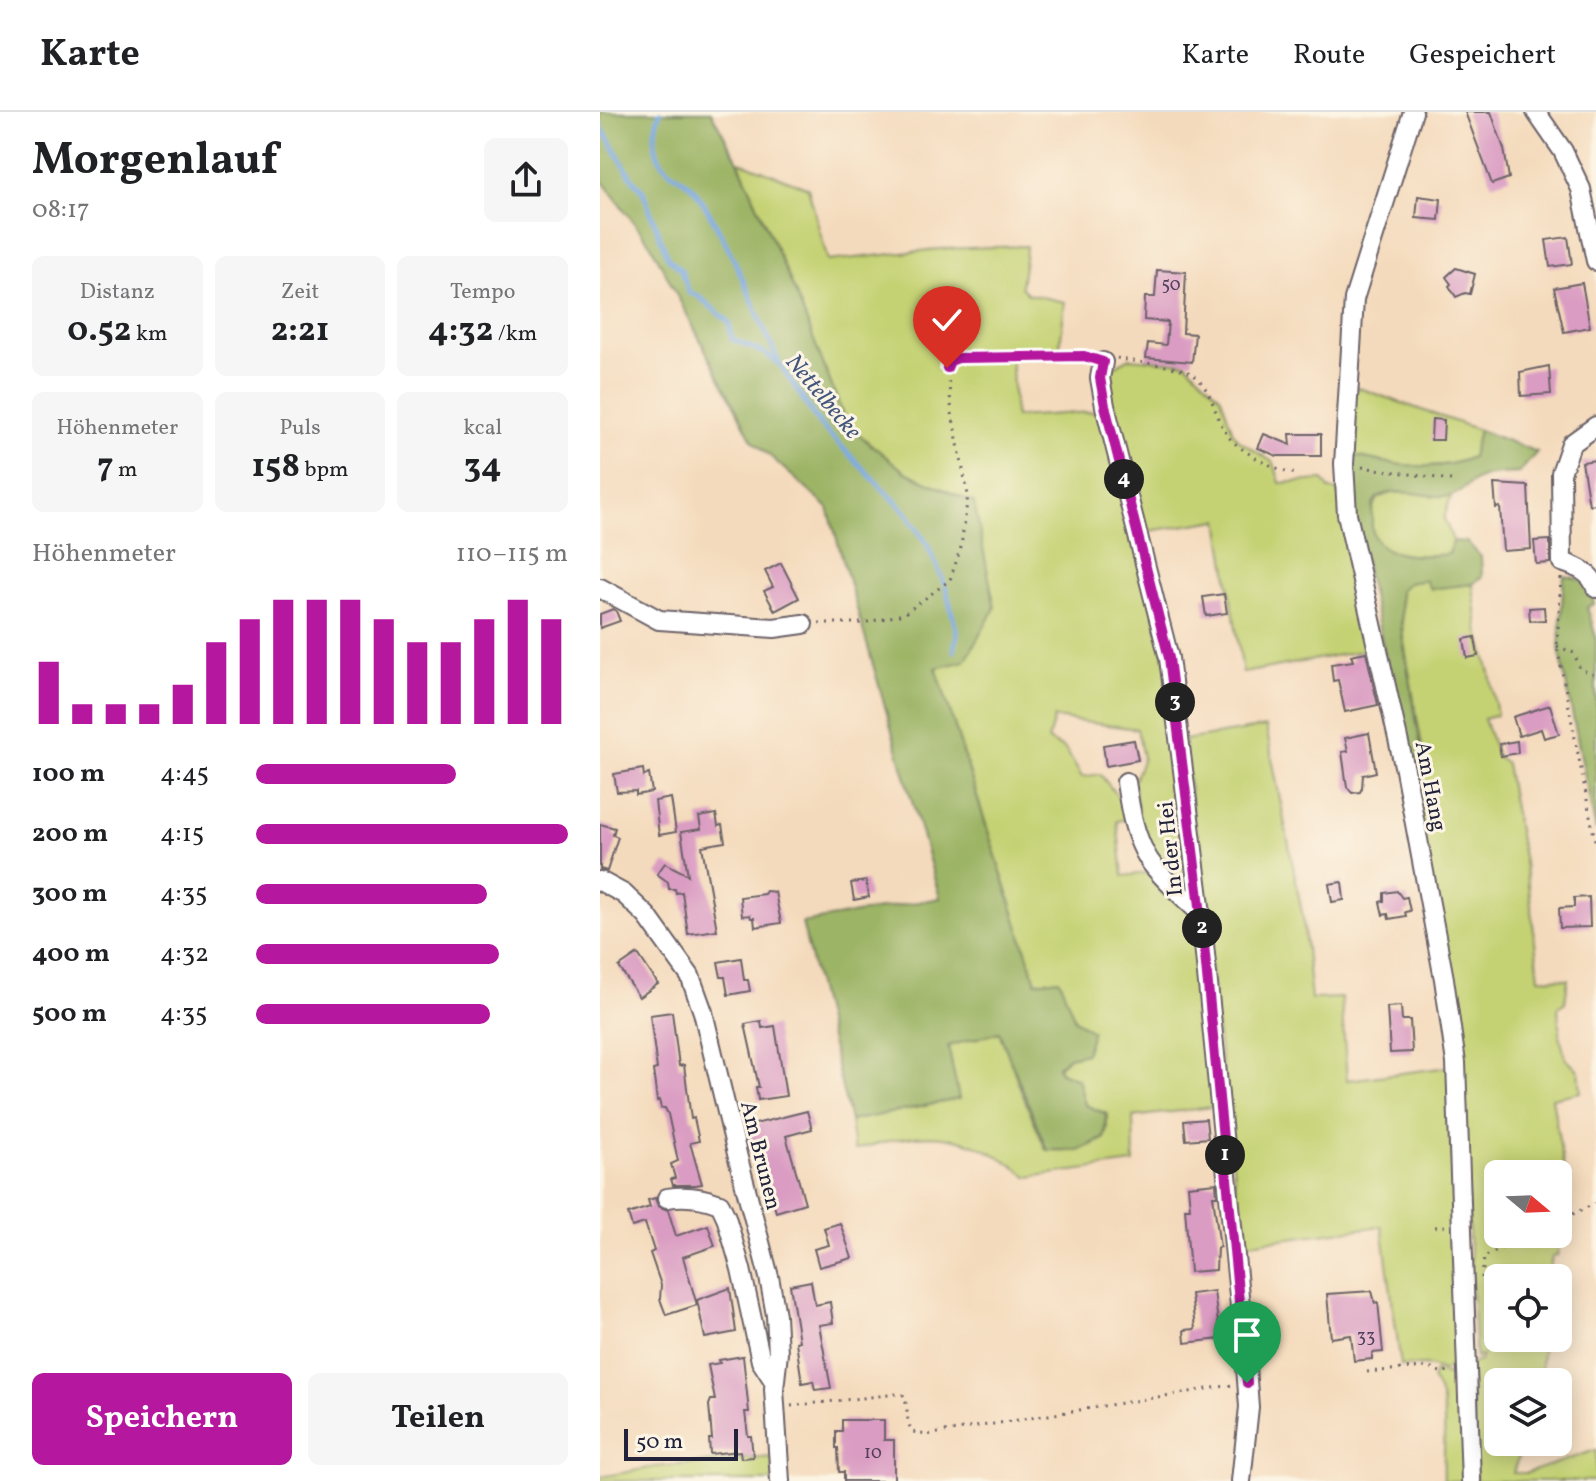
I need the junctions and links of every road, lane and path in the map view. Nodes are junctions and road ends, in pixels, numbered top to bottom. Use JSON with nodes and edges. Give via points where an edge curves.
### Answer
{"nodes":[{"id":1,"x":1413,"y":112,"type":"edge"},
{"id":2,"x":1536,"y":112,"type":"edge"},
{"id":3,"x":1596,"y":261,"type":"edge"},
{"id":4,"x":1108,"y":360,"type":"junction"},
{"id":5,"x":1596,"y":426,"type":"edge"},
{"id":6,"x":1344,"y":464,"type":"junction"},
{"id":7,"x":1298,"y":474,"type":"dead end"},
{"id":8,"x":1457,"y":481,"type":"dead end"},
{"id":9,"x":1562,"y":562,"type":"junction"},
{"id":10,"x":600,"y":588,"type":"edge"},
{"id":11,"x":1596,"y":588,"type":"edge"},
{"id":12,"x":803,"y":624,"type":"joint"},
{"id":13,"x":1557,"y":646,"type":"junction"},
{"id":14,"x":1596,"y":675,"type":"edge"},
{"id":15,"x":1126,"y":782,"type":"dead end"},
{"id":16,"x":1596,"y":846,"type":"edge"},
{"id":17,"x":600,"y":881,"type":"edge"},
{"id":18,"x":1201,"y":914,"type":"junction"},
{"id":19,"x":667,"y":1198,"type":"dead end"},
{"id":20,"x":1596,"y":1203,"type":"edge"},
{"id":21,"x":1572,"y":1214,"type":"edge"},
{"id":22,"x":1501,"y":1248,"type":"edge"},
{"id":23,"x":1482,"y":1272,"type":"dead end"},
{"id":24,"x":1466,"y":1363,"type":"junction"},
{"id":25,"x":1367,"y":1372,"type":"dead end"},
{"id":26,"x":774,"y":1381,"type":"junction"},
{"id":27,"x":1247,"y":1383,"type":"junction"},
{"id":28,"x":775,"y":1409,"type":"junction"},
{"id":29,"x":780,"y":1481,"type":"edge"},
{"id":30,"x":1241,"y":1481,"type":"edge"},
{"id":31,"x":1471,"y":1481,"type":"edge"}],
"edges":[{"from":1,"to":6,"type":"street","name":"Am Hang","via":[[1354,299]]},
{"from":2,"to":3,"type":"street","via":[[1581,189]]},
{"from":4,"to":7,"type":"path","via":[[1195,375],[1229,437],[1282,473]]},
{"from":4,"to":12,"type":"path","via":[[1084,356],[950,361],[952,413],[968,495],[950,580],[904,614],[863,623]]},
{"from":4,"to":18,"type":"street","name":"In der Hei","via":[[1100,378],[1169,658]]},
{"from":5,"to":9,"type":"street","via":[[1571,444],[1561,473]]},
{"from":6,"to":8,"type":"path"},
{"from":6,"to":24,"type":"street","name":"Am Hang","via":[[1347,514],[1405,770],[1456,1063]]},
{"from":9,"to":11,"type":"street","via":[[1583,570]]},
{"from":9,"to":13,"type":"path"},
{"from":10,"to":12,"type":"street","via":[[659,620],[774,628]]},
{"from":13,"to":14,"type":"path","via":[[1574,653],[1580,669]]},
{"from":13,"to":16,"type":"path"},
{"from":15,"to":18,"type":"street","via":[[1131,815],[1150,862]]},
{"from":17,"to":26,"type":"street","name":"Am Brunen","via":[[647,916],[698,994],[769,1277],[778,1336]]},
{"from":18,"to":27,"type":"street","name":"In der Hei"},
{"from":19,"to":26,"type":"street","via":[[703,1198],[720,1204],[761,1361]]},
{"from":20,"to":21,"type":"path"},
{"from":22,"to":23,"type":"path","via":[[1484,1257]]},
{"from":24,"to":25,"type":"path","via":[[1443,1373],[1426,1367]]},
{"from":24,"to":31,"type":"street","name":"Am Hang"},
{"from":26,"to":28,"type":"street","name":"Am Brunen"},
{"from":27,"to":28,"type":"path","via":[[926,1435],[908,1425],[903,1395]]},
{"from":27,"to":30,"type":"street","name":"In der Hei"},
{"from":28,"to":29,"type":"street","name":"Am Brunen"}]}
